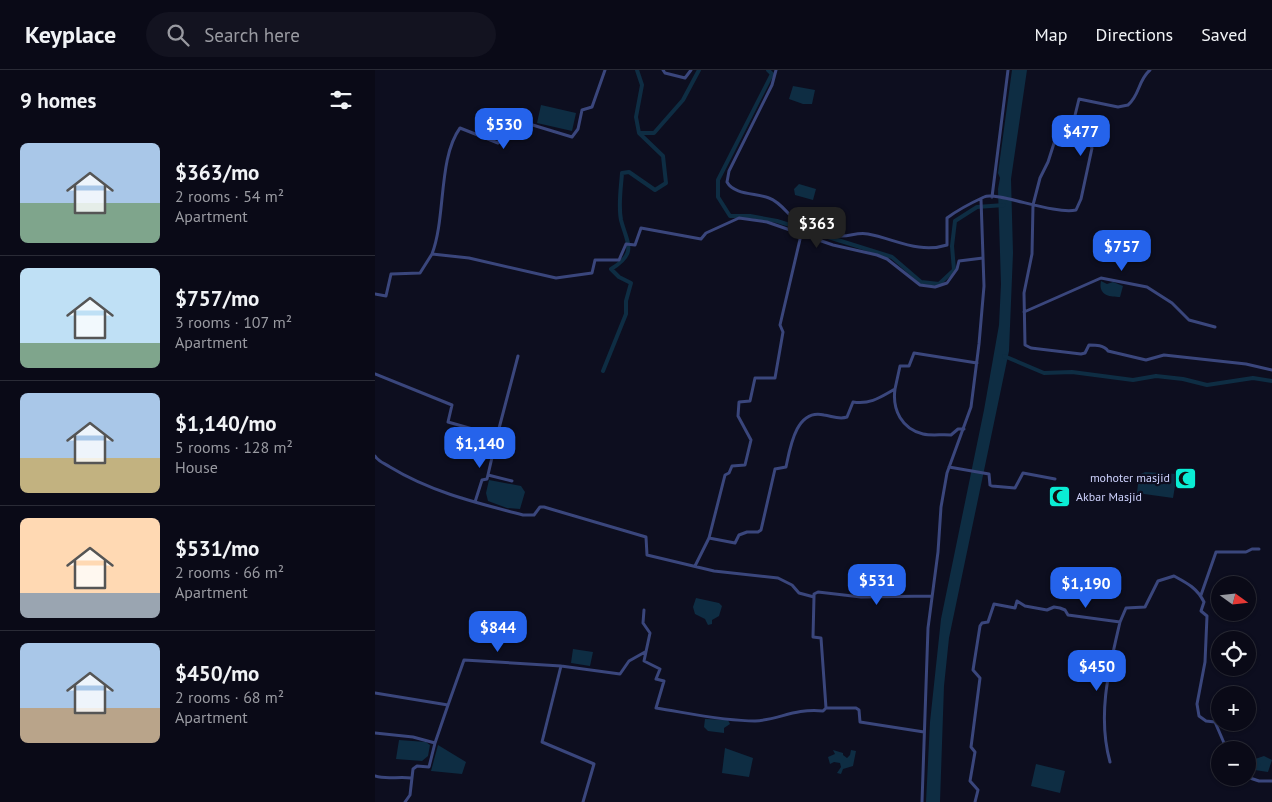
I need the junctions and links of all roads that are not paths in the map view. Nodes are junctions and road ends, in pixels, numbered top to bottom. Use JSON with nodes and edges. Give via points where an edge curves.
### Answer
{"nodes":[{"id":1,"x":605,"y":70,"type":"edge"},
{"id":2,"x":663,"y":70,"type":"edge"},
{"id":3,"x":691,"y":70,"type":"edge"},
{"id":4,"x":775,"y":70,"type":"edge"},
{"id":5,"x":1008,"y":70,"type":"edge"},
{"id":6,"x":1150,"y":70,"type":"edge"},
{"id":7,"x":1070,"y":136,"type":"junction"},
{"id":8,"x":992,"y":197,"type":"junction"},
{"id":9,"x":981,"y":201,"type":"junction"},
{"id":10,"x":1033,"y":205,"type":"junction"},
{"id":11,"x":801,"y":235,"type":"junction"},
{"id":12,"x":432,"y":254,"type":"junction"},
{"id":13,"x":983,"y":258,"type":"junction"},
{"id":14,"x":375,"y":294,"type":"edge"},
{"id":15,"x":1024,"y":312,"type":"junction"},
{"id":16,"x":1215,"y":327,"type":"dead end"},
{"id":17,"x":518,"y":356,"type":"dead end"},
{"id":18,"x":977,"y":363,"type":"junction"},
{"id":19,"x":1272,"y":370,"type":"edge"},
{"id":20,"x":375,"y":374,"type":"edge"},
{"id":21,"x":895,"y":389,"type":"junction"},
{"id":22,"x":965,"y":429,"type":"junction"},
{"id":23,"x":497,"y":436,"type":"junction"},
{"id":24,"x":375,"y":456,"type":"edge"},
{"id":25,"x":949,"y":467,"type":"junction"},
{"id":26,"x":488,"y":476,"type":"junction"},
{"id":27,"x":1055,"y":479,"type":"dead end"},
{"id":28,"x":511,"y":481,"type":"dead end"},
{"id":29,"x":475,"y":502,"type":"junction"},
{"id":30,"x":709,"y":538,"type":"junction"},
{"id":31,"x":1259,"y":549,"type":"dead end"},
{"id":32,"x":695,"y":566,"type":"junction"},
{"id":33,"x":932,"y":596,"type":"junction"},
{"id":34,"x":1201,"y":596,"type":"junction"},
{"id":35,"x":814,"y":597,"type":"junction"},
{"id":36,"x":644,"y":610,"type":"dead end"},
{"id":37,"x":1120,"y":622,"type":"junction"},
{"id":38,"x":645,"y":652,"type":"junction"},
{"id":39,"x":561,"y":666,"type":"junction"},
{"id":40,"x":375,"y":693,"type":"edge"},
{"id":41,"x":448,"y":705,"type":"junction"},
{"id":42,"x":826,"y":708,"type":"junction"},
{"id":43,"x":924,"y":732,"type":"junction"},
{"id":44,"x":375,"y":733,"type":"edge"},
{"id":45,"x":1223,"y":741,"type":"edge"},
{"id":46,"x":435,"y":743,"type":"junction"},
{"id":47,"x":1111,"y":762,"type":"dead end"},
{"id":48,"x":375,"y":776,"type":"edge"},
{"id":49,"x":411,"y":778,"type":"junction"},
{"id":50,"x":1256,"y":781,"type":"edge"},
{"id":51,"x":1272,"y":782,"type":"edge"},
{"id":52,"x":405,"y":802,"type":"edge"},
{"id":53,"x":583,"y":802,"type":"edge"},
{"id":54,"x":922,"y":802,"type":"edge"},
{"id":55,"x":975,"y":802,"type":"edge"}],
"edges":[{"from":1,"to":12,"type":"street","via":[[591,107],[582,110],[578,129],[572,136],[526,123],[521,132],[498,143],[460,128],[449,159]]},
{"from":2,"to":3,"type":"street","via":[[683,78]]},
{"from":4,"to":9,"type":"street","via":[[772,84],[729,171],[727,182],[733,189],[769,198],[783,206],[799,223],[812,228],[843,236],[867,234],[923,248],[947,244],[947,218],[966,204]]},
{"from":5,"to":8,"type":"street"},
{"from":6,"to":7,"type":"street","via":[[1141,78],[1135,99],[1128,105],[1118,107],[1079,99]]},
{"from":7,"to":10,"type":"street","via":[[1056,136]]},
{"from":7,"to":10,"type":"street","via":[[1092,147],[1079,207],[1065,211]]},
{"from":8,"to":9,"type":"street","via":[[985,196]]},
{"from":8,"to":10,"type":"street"},
{"from":9,"to":13,"type":"street"},
{"from":10,"to":15,"type":"street","via":[[1032,254],[1024,293]]},
{"from":11,"to":12,"type":"street","via":[[767,222],[742,218],[706,233],[701,239],[641,228],[635,245],[626,244],[619,260],[595,260],[592,273],[556,278],[465,257]]},
{"from":11,"to":13,"type":"street","via":[[877,254],[926,287],[947,282],[957,270],[959,261]]},
{"from":11,"to":30,"type":"street","via":[[780,325],[783,332],[775,378],[755,378],[750,401],[739,402],[739,416],[751,442],[744,466],[732,466],[725,475]]},
{"from":12,"to":14,"type":"street","via":[[420,273],[391,274],[386,296]]},
{"from":13,"to":18,"type":"street","via":[[984,286]]},
{"from":15,"to":16,"type":"street","via":[[1101,278],[1147,288],[1172,303],[1189,320]]},
{"from":15,"to":19,"type":"street","via":[[1024,342],[1027,347],[1082,354],[1089,346],[1098,346],[1146,360],[1164,355]]},
{"from":17,"to":23,"type":"street"},
{"from":18,"to":21,"type":"street","via":[[914,353],[909,366],[901,366]]},
{"from":18,"to":22,"type":"street"},
{"from":20,"to":23,"type":"street","via":[[452,405],[448,422]]},
{"from":21,"to":22,"type":"street","via":[[894,404],[902,422],[908,427],[928,434],[951,435],[958,429]]},
{"from":21,"to":30,"type":"street","via":[[874,402],[853,402],[847,417],[842,419],[812,414],[804,420],[793,436],[786,466],[775,469],[761,530],[739,535],[735,543]]},
{"from":22,"to":25,"type":"street"},
{"from":23,"to":26,"type":"street"},
{"from":24,"to":29,"type":"street","via":[[380,462],[427,487]]},
{"from":25,"to":27,"type":"street","via":[[989,474],[991,486],[1013,489],[1021,474]]},
{"from":25,"to":33,"type":"street","via":[[941,507]]},
{"from":26,"to":28,"type":"street"},
{"from":26,"to":29,"type":"street","via":[[487,480],[482,480]]},
{"from":29,"to":32,"type":"street","via":[[523,515],[534,515],[544,507],[582,517],[646,537],[647,554]]},
{"from":30,"to":32,"type":"street"},
{"from":31,"to":34,"type":"street","via":[[1216,552]]},
{"from":32,"to":35,"type":"street","via":[[777,578],[792,585],[799,593]]},
{"from":33,"to":35,"type":"street","via":[[861,597],[818,592]]},
{"from":33,"to":43,"type":"street"},
{"from":34,"to":37,"type":"street","via":[[1186,582],[1174,576],[1166,578],[1157,581],[1145,607],[1126,608]]},
{"from":34,"to":45,"type":"street","via":[[1204,602],[1201,611],[1207,616],[1205,662],[1197,704],[1199,716],[1205,721],[1215,722]]},
{"from":35,"to":42,"type":"street","via":[[813,637],[821,638]]},
{"from":36,"to":38,"type":"street","via":[[643,623],[650,633]]},
{"from":37,"to":47,"type":"street","via":[[1103,713],[1104,742]]},
{"from":37,"to":55,"type":"street","via":[[1068,615],[1065,610],[1054,607],[1047,610],[1031,608],[1017,601],[1015,608],[994,604],[988,622],[980,626],[973,670],[980,678],[971,747],[975,752],[971,781],[978,790]]},
{"from":38,"to":39,"type":"street","via":[[629,661],[620,674]]},
{"from":38,"to":42,"type":"street","via":[[644,661],[659,669],[656,679],[663,681],[656,708],[756,721],[805,709],[823,711]]},
{"from":39,"to":41,"type":"street","via":[[464,660]]},
{"from":39,"to":53,"type":"street","via":[[542,742],[594,764]]},
{"from":40,"to":41,"type":"street"},
{"from":41,"to":46,"type":"street"},
{"from":42,"to":43,"type":"street","via":[[856,708],[860,722]]},
{"from":43,"to":54,"type":"street"},
{"from":44,"to":46,"type":"street"},
{"from":46,"to":49,"type":"street","via":[[429,767],[417,766]]},
{"from":48,"to":49,"type":"street"},
{"from":49,"to":52,"type":"street","via":[[410,795]]},
{"from":50,"to":51,"type":"street"}]}
